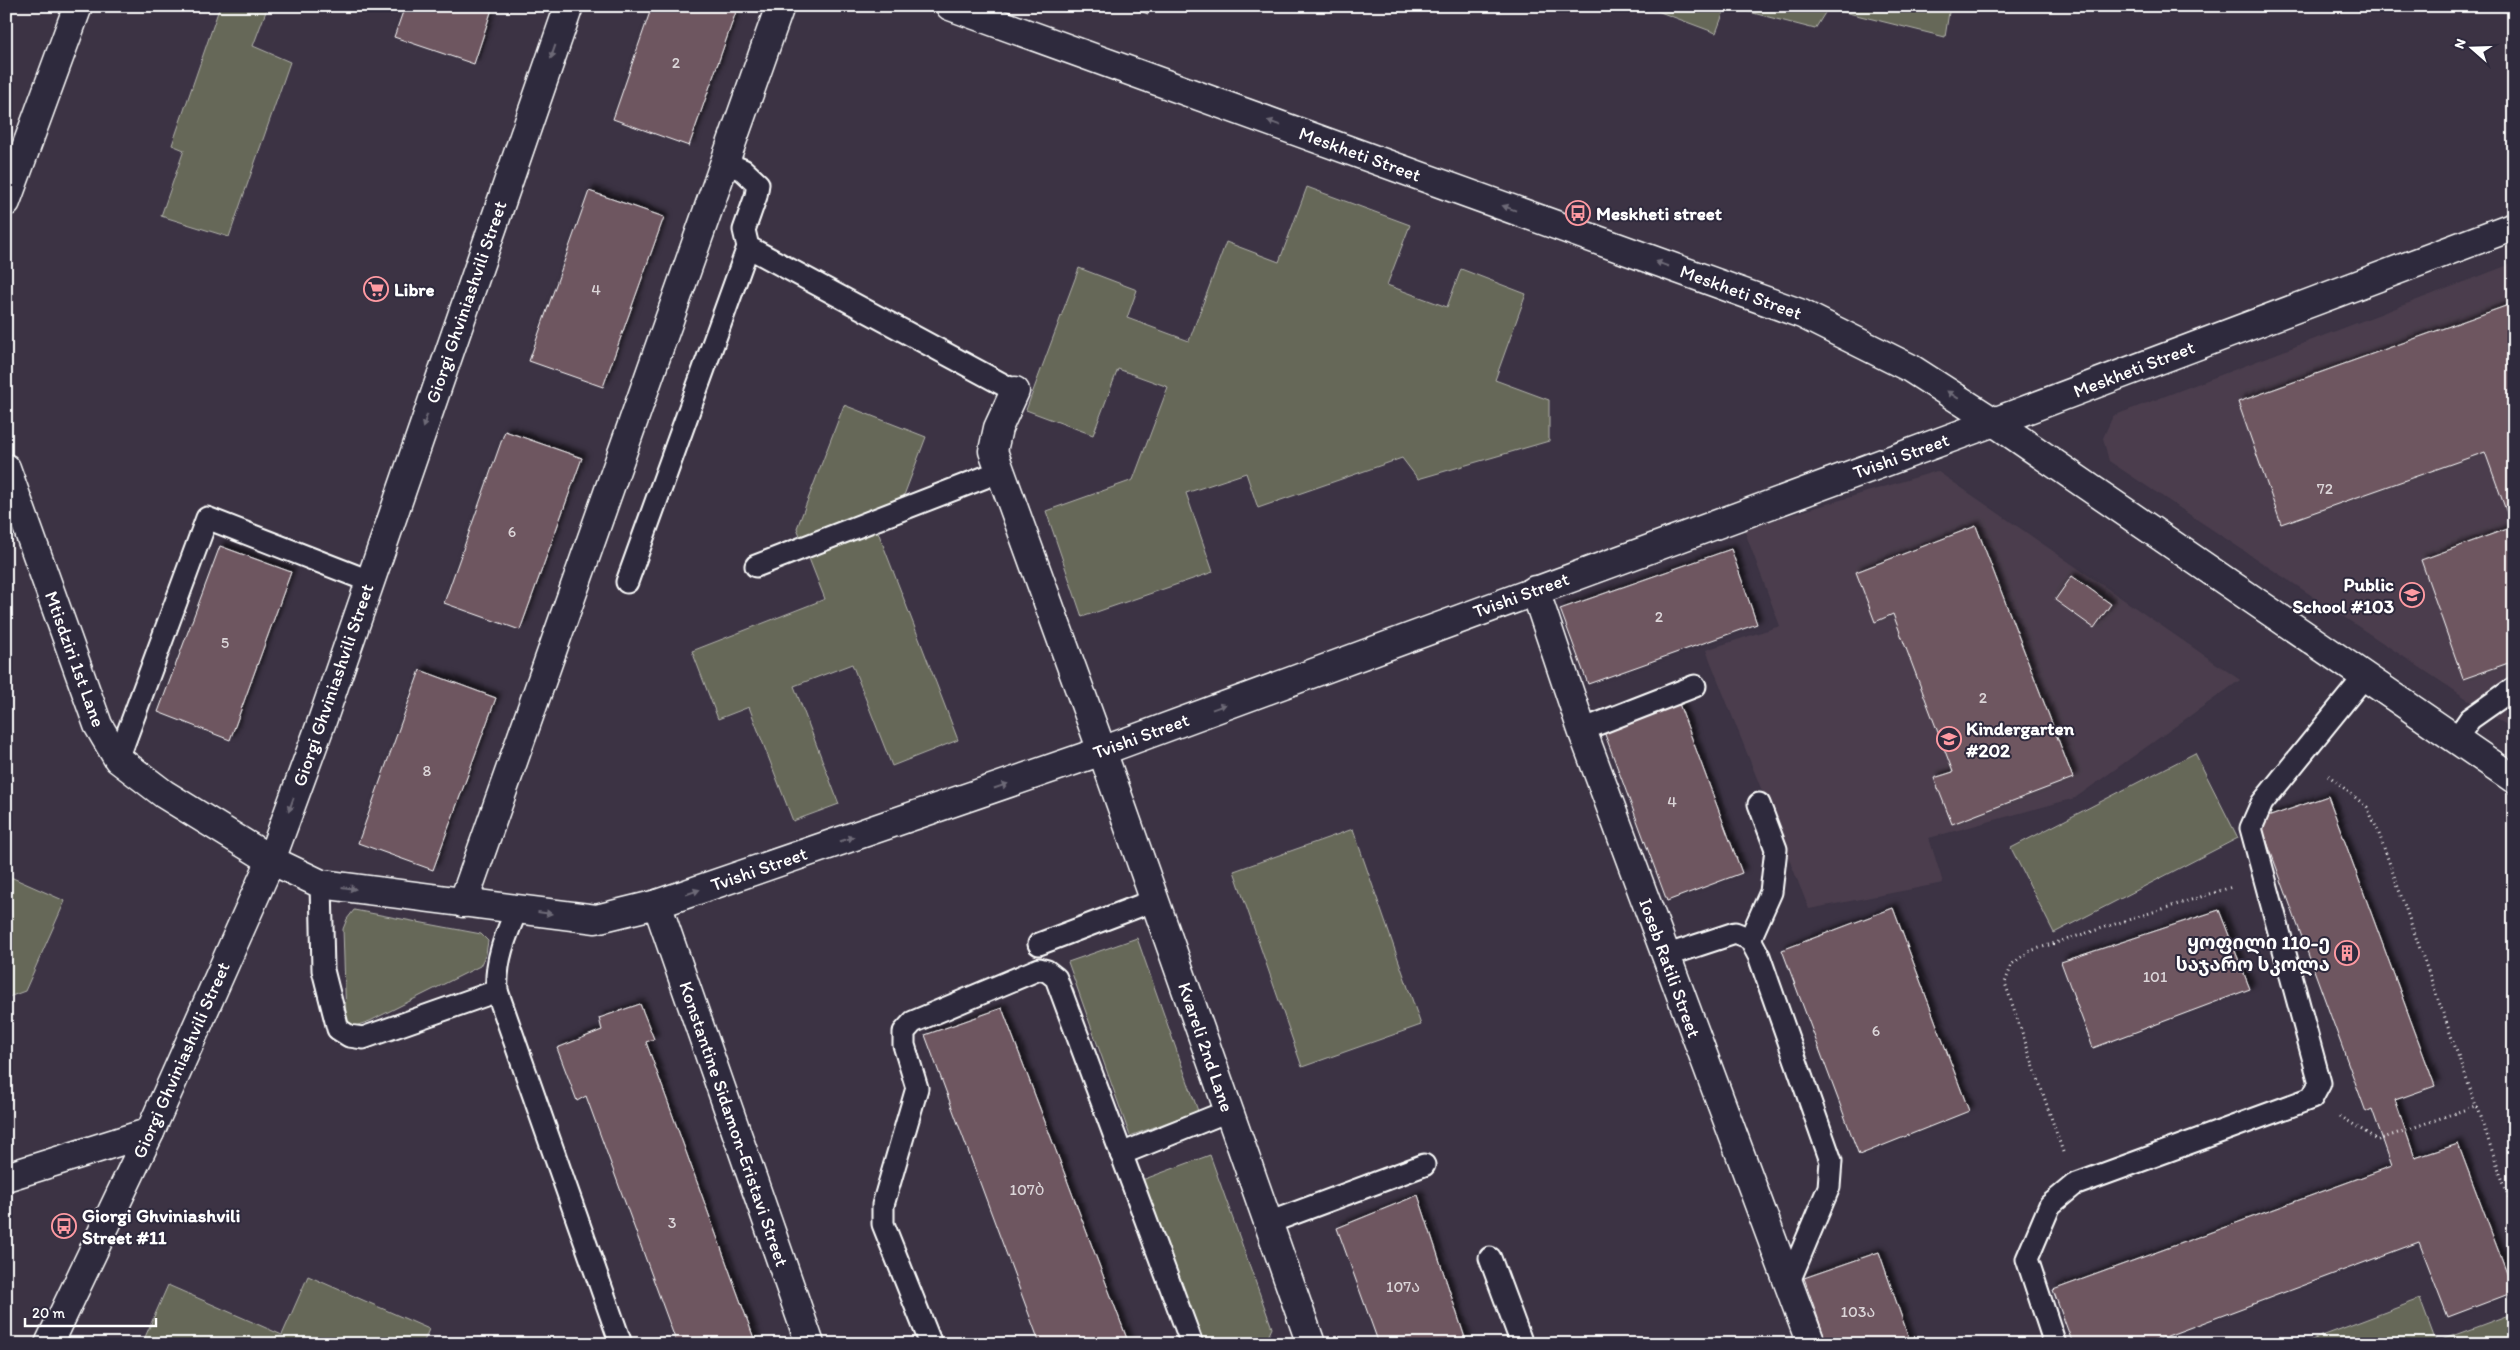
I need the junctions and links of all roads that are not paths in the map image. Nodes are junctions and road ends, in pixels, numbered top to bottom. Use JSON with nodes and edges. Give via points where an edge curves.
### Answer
{"nodes":[{"id":1,"x":78,"y":6,"type":"edge"},
{"id":2,"x":569,"y":6,"type":"edge"},
{"id":3,"x":780,"y":6,"type":"edge"},
{"id":4,"x":950,"y":6,"type":"edge"},
{"id":5,"x":724,"y":163,"type":"junction"},
{"id":6,"x":6,"y":202,"type":"edge"},
{"id":7,"x":2514,"y":226,"type":"edge"},
{"id":8,"x":748,"y":247,"type":"junction"},
{"id":9,"x":1015,"y":391,"type":"joint"},
{"id":10,"x":1994,"y":422,"type":"junction"},
{"id":11,"x":6,"y":468,"type":"edge"},
{"id":12,"x":1001,"y":471,"type":"junction"},
{"id":13,"x":756,"y":566,"type":"dead end"},
{"id":14,"x":369,"y":581,"type":"junction"},
{"id":15,"x":628,"y":582,"type":"dead end"},
{"id":16,"x":1536,"y":590,"type":"junction"},
{"id":17,"x":2365,"y":676,"type":"junction"},
{"id":18,"x":1695,"y":686,"type":"dead end"},
{"id":19,"x":2514,"y":688,"type":"edge"},
{"id":20,"x":1582,"y":730,"type":"junction"},
{"id":21,"x":2456,"y":740,"type":"junction"},
{"id":22,"x":1102,"y":750,"type":"junction"},
{"id":23,"x":118,"y":759,"type":"junction"},
{"id":24,"x":2514,"y":779,"type":"edge"},
{"id":25,"x":1759,"y":804,"type":"dead end"},
{"id":26,"x":271,"y":860,"type":"junction"},
{"id":27,"x":321,"y":884,"type":"junction"},
{"id":28,"x":1155,"y":900,"type":"junction"},
{"id":29,"x":463,"y":903,"type":"junction"},
{"id":30,"x":657,"y":904,"type":"junction"},
{"id":31,"x":517,"y":909,"type":"junction"},
{"id":32,"x":1750,"y":939,"type":"junction"},
{"id":33,"x":1039,"y":944,"type":"dead end"},
{"id":34,"x":1665,"y":956,"type":"junction"},
{"id":35,"x":497,"y":991,"type":"junction"},
{"id":36,"x":1228,"y":1110,"type":"junction"},
{"id":37,"x":150,"y":1132,"type":"junction"},
{"id":38,"x":1121,"y":1154,"type":"junction"},
{"id":39,"x":1424,"y":1165,"type":"dead end"},
{"id":40,"x":6,"y":1177,"type":"edge"},
{"id":41,"x":1268,"y":1223,"type":"junction"},
{"id":42,"x":1490,"y":1258,"type":"dead end"},
{"id":43,"x":1788,"y":1284,"type":"junction"},
{"id":44,"x":49,"y":1344,"type":"edge"},
{"id":45,"x":621,"y":1344,"type":"edge"},
{"id":46,"x":810,"y":1344,"type":"edge"},
{"id":47,"x":931,"y":1344,"type":"edge"},
{"id":48,"x":1192,"y":1344,"type":"edge"},
{"id":49,"x":1311,"y":1344,"type":"edge"},
{"id":50,"x":1522,"y":1344,"type":"edge"},
{"id":51,"x":1811,"y":1344,"type":"edge"},
{"id":52,"x":2055,"y":1344,"type":"edge"}],
"edges":[{"from":1,"to":6,"type":"street"},
{"from":2,"to":14,"type":"street","name":"Giorgi Ghviniashvili Street","one_way":true},
{"from":3,"to":5,"type":"street"},
{"from":10,"to":4,"type":"street","name":"Meskheti Street","one_way":true,"via":[[1910,368],[1802,314]]},
{"from":5,"to":8,"type":"lane","via":[[743,170],[758,184],[744,230]]},
{"from":5,"to":29,"type":"street"},
{"from":7,"to":10,"type":"street","name":"Meskheti Street"},
{"from":8,"to":9,"type":"lane"},
{"from":8,"to":15,"type":"lane"},
{"from":9,"to":12,"type":"street","name":"Kvareli 2nd Lane","via":[[998,428],[993,452]]},
{"from":10,"to":16,"type":"street","name":"Tvishi Street"},
{"from":10,"to":17,"type":"street"},
{"from":11,"to":23,"type":"street","name":"Mtisdziri 1st Lane","via":[[98,725]]},
{"from":12,"to":13,"type":"lane"},
{"from":12,"to":22,"type":"street","name":"Kvareli 2nd Lane"},
{"from":14,"to":23,"type":"lane","via":[[207,518]]},
{"from":14,"to":26,"type":"street","name":"Giorgi Ghviniashvili Street","one_way":true},
{"from":16,"to":20,"type":"street","name":"Ioseb Ratili Street"},
{"from":22,"to":16,"type":"street","name":"Tvishi Street","one_way":true},
{"from":17,"to":21,"type":"street"},
{"from":17,"to":52,"type":"lane","via":[[2262,804],[2251,828],[2320,1084],[2312,1098],[2074,1185],[2050,1205],[2027,1259]]},
{"from":18,"to":20,"type":"lane"},
{"from":19,"to":21,"type":"lane","via":[[2470,719]]},
{"from":20,"to":34,"type":"street","name":"Ioseb Ratili Street"},
{"from":21,"to":24,"type":"street"},
{"from":22,"to":28,"type":"street","name":"Kvareli 2nd Lane"},
{"from":30,"to":22,"type":"street","name":"Tvishi Street","one_way":true},
{"from":23,"to":26,"type":"street","name":"Mtisdziri 1st Lane","via":[[164,794]]},
{"from":25,"to":32,"type":"lane","via":[[1776,849],[1771,892]]},
{"from":26,"to":27,"type":"street","name":"Tvishi Street"},
{"from":26,"to":37,"type":"street","name":"Giorgi Ghviniashvili Street"},
{"from":27,"to":29,"type":"street","name":"Tvishi Street","one_way":true},
{"from":27,"to":35,"type":"lane","via":[[323,970],[338,1029],[350,1036],[364,1038]]},
{"from":28,"to":33,"type":"lane"},
{"from":28,"to":36,"type":"street","name":"Kvareli 2nd Lane"},
{"from":29,"to":31,"type":"street","name":"Tvishi Street"},
{"from":31,"to":30,"type":"street","name":"Tvishi Street","one_way":true,"via":[[596,919]]},
{"from":30,"to":46,"type":"street","name":"Konstantine Sidamon-Eristavi Street"},
{"from":31,"to":35,"type":"lane","via":[[501,946],[496,974]]},
{"from":32,"to":34,"type":"lane","via":[[1735,933]]},
{"from":32,"to":43,"type":"lane","via":[[1760,956],[1831,1161],[1829,1187]]},
{"from":34,"to":43,"type":"street","name":"Ioseb Ratili Street"},
{"from":35,"to":45,"type":"lane"},
{"from":36,"to":38,"type":"lane"},
{"from":36,"to":41,"type":"street","name":"Kvareli 2nd Lane"},
{"from":37,"to":40,"type":"street"},
{"from":37,"to":44,"type":"street","name":"Giorgi Ghviniashvili Street"},
{"from":38,"to":47,"type":"lane","via":[[1056,978],[1047,971],[1039,969],[913,1022],[904,1032],[904,1045],[918,1088],[883,1205],[883,1224]]},
{"from":38,"to":48,"type":"lane"},
{"from":39,"to":41,"type":"lane"},
{"from":41,"to":49,"type":"street","name":"Kvareli 2nd Lane"},
{"from":42,"to":50,"type":"lane"},
{"from":43,"to":51,"type":"street","name":"Ioseb Ratili Street"}]}
